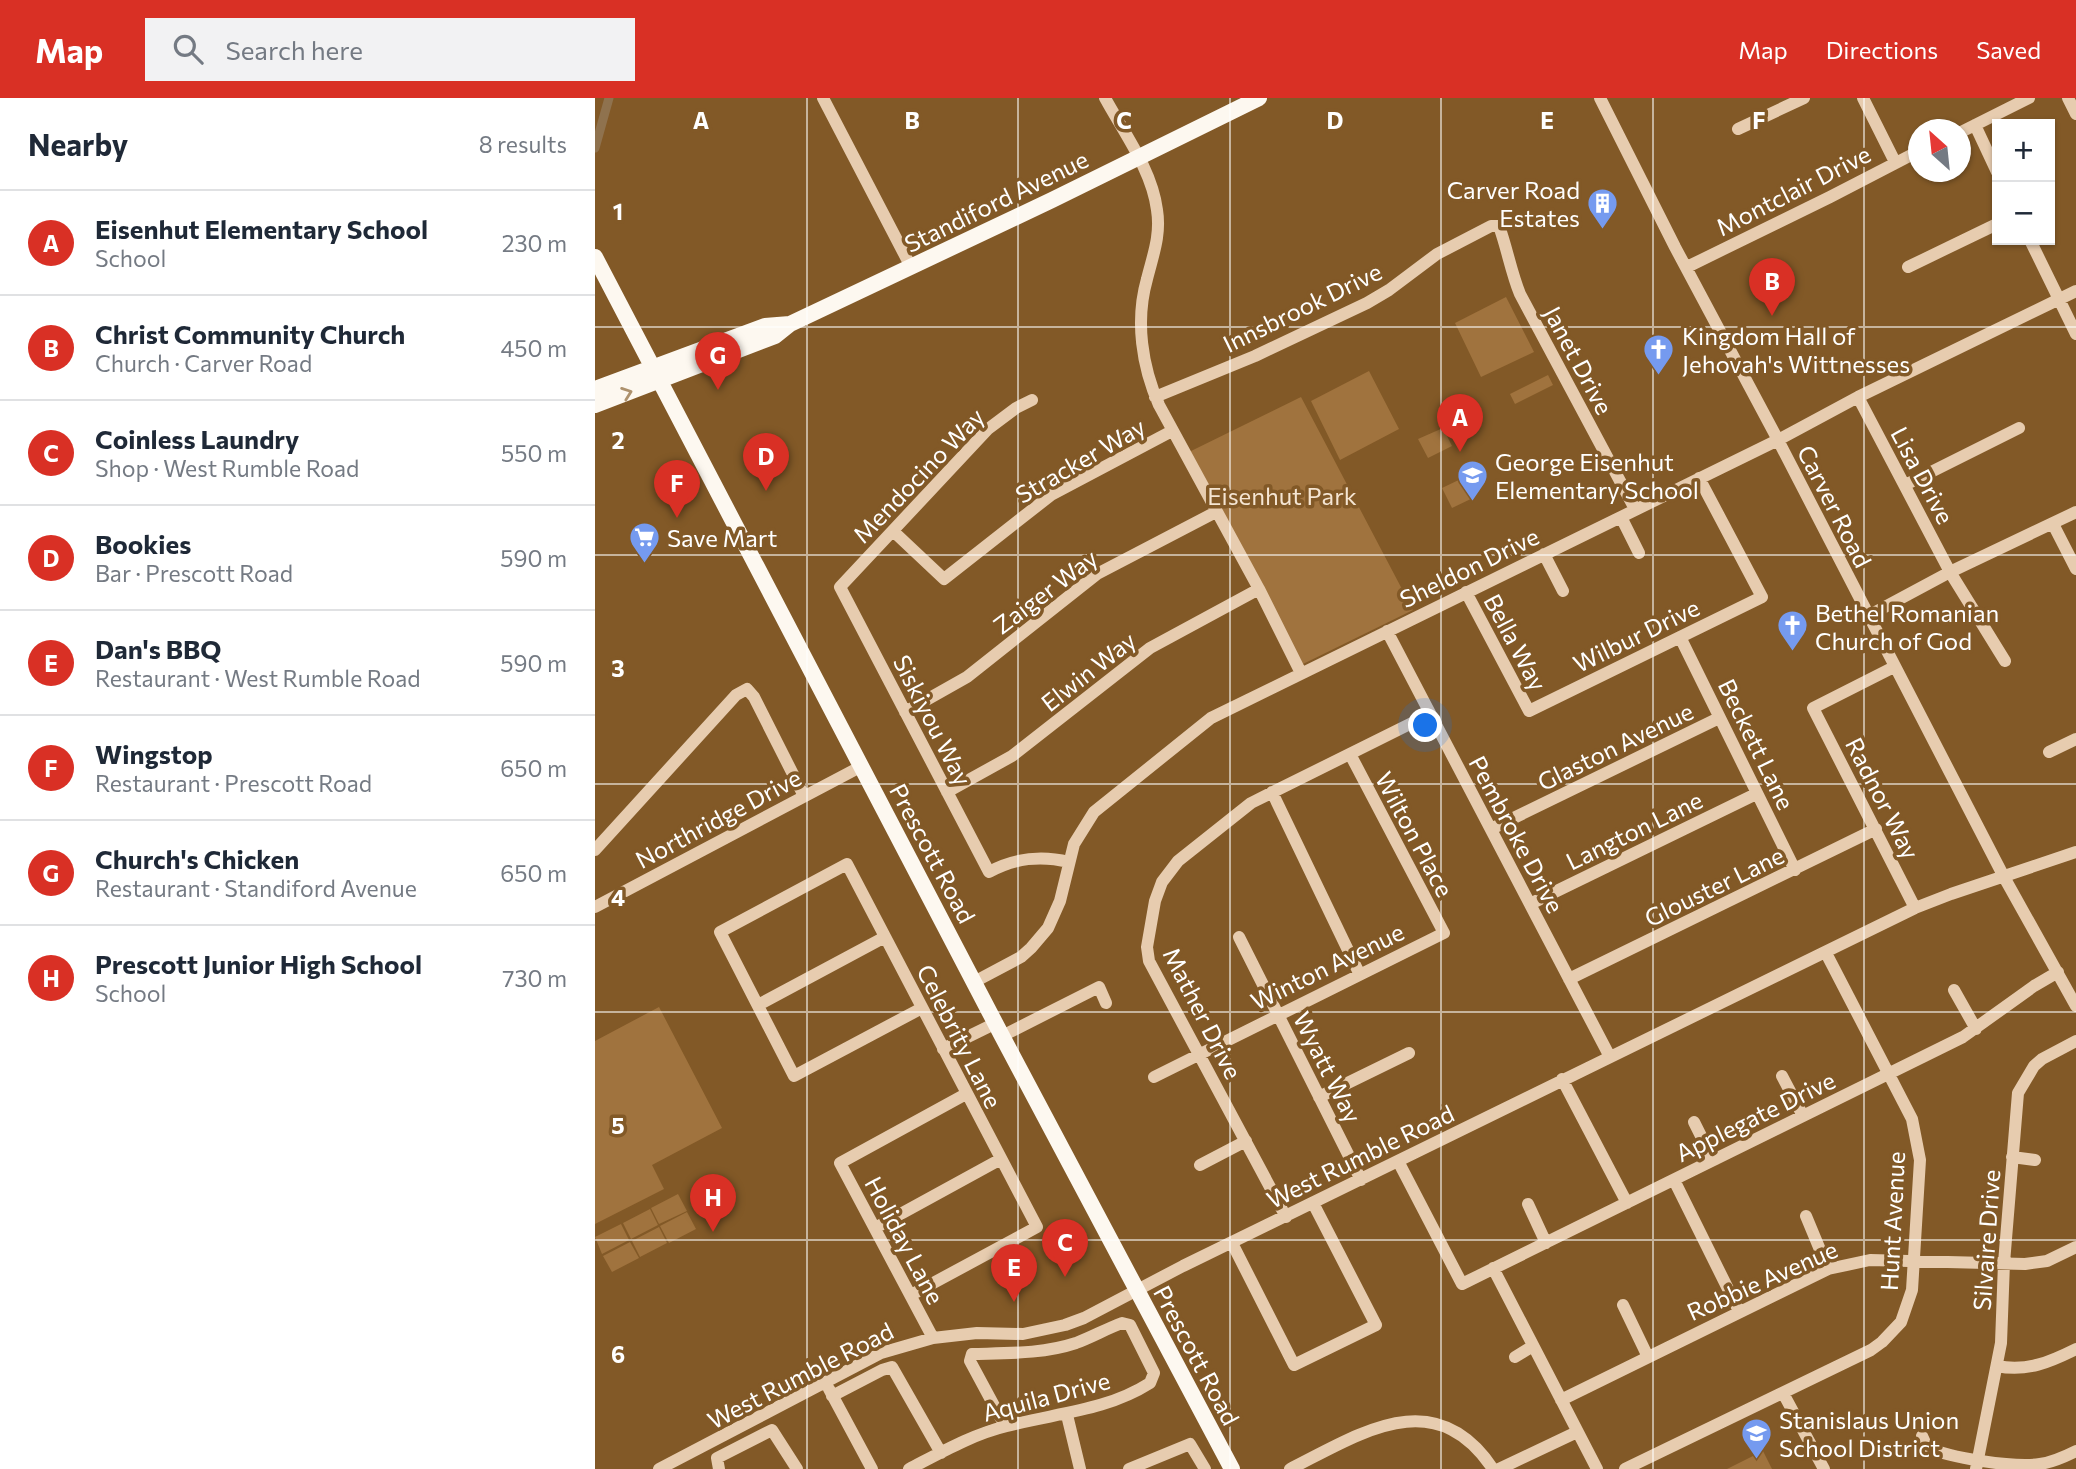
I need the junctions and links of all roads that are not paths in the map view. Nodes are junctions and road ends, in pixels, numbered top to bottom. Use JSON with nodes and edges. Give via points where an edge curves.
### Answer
{"nodes":[{"id":1,"x":823,"y":98,"type":"edge"},
{"id":2,"x":1105,"y":98,"type":"edge"},
{"id":3,"x":1259,"y":98,"type":"edge"},
{"id":4,"x":1600,"y":98,"type":"edge"},
{"id":5,"x":1804,"y":98,"type":"edge"},
{"id":6,"x":1863,"y":98,"type":"edge"},
{"id":7,"x":2029,"y":98,"type":"edge"},
{"id":8,"x":2068,"y":98,"type":"edge"},
{"id":9,"x":2076,"y":114,"type":"edge"},
{"id":10,"x":1975,"y":125,"type":"junction"},
{"id":11,"x":1971,"y":127,"type":"edge"},
{"id":12,"x":1738,"y":129,"type":"dead end"},
{"id":13,"x":1908,"y":156,"type":"edge"},
{"id":14,"x":1137,"y":157,"type":"junction"},
{"id":15,"x":1992,"y":161,"type":"edge"},
{"id":16,"x":1895,"y":162,"type":"junction"},
{"id":17,"x":1499,"y":226,"type":"joint"},
{"id":18,"x":1992,"y":227,"type":"edge"},
{"id":19,"x":2032,"y":245,"type":"edge"},
{"id":20,"x":595,"y":257,"type":"edge"},
{"id":21,"x":911,"y":267,"type":"junction"},
{"id":22,"x":1686,"y":267,"type":"junction"},
{"id":23,"x":1908,"y":267,"type":"dead end"},
{"id":24,"x":2076,"y":290,"type":"edge"},
{"id":25,"x":2059,"y":299,"type":"junction"},
{"id":26,"x":2076,"y":334,"type":"edge"},
{"id":27,"x":656,"y":374,"type":"junction"},
{"id":28,"x":595,"y":389,"type":"edge"},
{"id":29,"x":1155,"y":397,"type":"junction"},
{"id":30,"x":1858,"y":397,"type":"junction"},
{"id":31,"x":1032,"y":400,"type":"dead end"},
{"id":32,"x":595,"y":405,"type":"edge"},
{"id":33,"x":2019,"y":428,"type":"dead end"},
{"id":34,"x":1172,"y":431,"type":"junction"},
{"id":35,"x":1778,"y":440,"type":"junction"},
{"id":36,"x":1699,"y":478,"type":"junction"},
{"id":37,"x":1905,"y":485,"type":"junction"},
{"id":38,"x":1635,"y":509,"type":"junction"},
{"id":39,"x":1216,"y":512,"type":"junction"},
{"id":40,"x":2076,"y":512,"type":"edge"},
{"id":41,"x":1621,"y":517,"type":"junction"},
{"id":42,"x":2053,"y":524,"type":"junction"},
{"id":43,"x":893,"y":531,"type":"junction"},
{"id":44,"x":1639,"y":553,"type":"dead end"},
{"id":45,"x":1544,"y":554,"type":"junction"},
{"id":46,"x":2076,"y":569,"type":"edge"},
{"id":47,"x":1949,"y":572,"type":"junction"},
{"id":48,"x":840,"y":587,"type":"joint"},
{"id":49,"x":1259,"y":589,"type":"junction"},
{"id":50,"x":1563,"y":591,"type":"dead end"},
{"id":51,"x":1466,"y":592,"type":"junction"},
{"id":52,"x":1868,"y":616,"type":"junction"},
{"id":53,"x":1387,"y":631,"type":"junction"},
{"id":54,"x":1681,"y":637,"type":"junction"},
{"id":55,"x":2005,"y":661,"type":"dead end"},
{"id":56,"x":1894,"y":667,"type":"junction"},
{"id":57,"x":1301,"y":673,"type":"junction"},
{"id":58,"x":1529,"y":711,"type":"joint"},
{"id":59,"x":905,"y":712,"type":"junction"},
{"id":60,"x":1430,"y":714,"type":"junction"},
{"id":61,"x":1719,"y":718,"type":"junction"},
{"id":62,"x":2076,"y":739,"type":"edge"},
{"id":63,"x":2049,"y":752,"type":"dead end"},
{"id":64,"x":1350,"y":754,"type":"junction"},
{"id":65,"x":862,"y":766,"type":"junction"},
{"id":66,"x":947,"y":792,"type":"junction"},
{"id":67,"x":1272,"y":792,"type":"junction"},
{"id":68,"x":1756,"y":794,"type":"junction"},
{"id":69,"x":804,"y":796,"type":"junction"},
{"id":70,"x":1491,"y":829,"type":"junction"},
{"id":71,"x":1876,"y":830,"type":"junction"},
{"id":72,"x":595,"y":850,"type":"edge"},
{"id":73,"x":2076,"y":852,"type":"edge"},
{"id":74,"x":1069,"y":862,"type":"junction"},
{"id":75,"x":1795,"y":870,"type":"junction"},
{"id":76,"x":2004,"y":877,"type":"junction"},
{"id":77,"x":1530,"y":904,"type":"junction"},
{"id":78,"x":595,"y":907,"type":"edge"},
{"id":79,"x":1915,"y":908,"type":"junction"},
{"id":80,"x":1444,"y":933,"type":"joint"},
{"id":81,"x":885,"y":937,"type":"junction"},
{"id":82,"x":1239,"y":937,"type":"dead end"},
{"id":83,"x":1826,"y":953,"type":"junction"},
{"id":84,"x":2058,"y":972,"type":"junction"},
{"id":85,"x":1359,"y":973,"type":"junction"},
{"id":86,"x":1569,"y":979,"type":"junction"},
{"id":87,"x":974,"y":982,"type":"junction"},
{"id":88,"x":1954,"y":990,"type":"dead end"},
{"id":89,"x":1107,"y":1003,"type":"dead end"},
{"id":90,"x":758,"y":1005,"type":"junction"},
{"id":91,"x":2076,"y":1006,"type":"edge"},
{"id":92,"x":922,"y":1008,"type":"junction"},
{"id":93,"x":1277,"y":1013,"type":"junction"},
{"id":94,"x":1976,"y":1029,"type":"junction"},
{"id":95,"x":999,"y":1030,"type":"junction"},
{"id":96,"x":2076,"y":1041,"type":"edge"},
{"id":97,"x":943,"y":1049,"type":"junction"},
{"id":98,"x":1199,"y":1053,"type":"junction"},
{"id":99,"x":1409,"y":1053,"type":"dead end"},
{"id":100,"x":1610,"y":1057,"type":"junction"},
{"id":101,"x":1888,"y":1074,"type":"junction"},
{"id":102,"x":1782,"y":1076,"type":"dead end"},
{"id":103,"x":1154,"y":1077,"type":"dead end"},
{"id":104,"x":1562,"y":1079,"type":"junction"},
{"id":105,"x":966,"y":1094,"type":"junction"},
{"id":106,"x":1319,"y":1097,"type":"junction"},
{"id":107,"x":1802,"y":1114,"type":"junction"},
{"id":108,"x":1694,"y":1122,"type":"dead end"},
{"id":109,"x":1246,"y":1141,"type":"junction"},
{"id":110,"x":2012,"y":1157,"type":"junction"},
{"id":111,"x":1001,"y":1159,"type":"junction"},
{"id":112,"x":1713,"y":1160,"type":"junction"},
{"id":113,"x":2035,"y":1160,"type":"dead end"},
{"id":114,"x":1398,"y":1161,"type":"junction"},
{"id":115,"x":1200,"y":1165,"type":"dead end"},
{"id":116,"x":1361,"y":1180,"type":"junction"},
{"id":117,"x":1674,"y":1180,"type":"junction"},
{"id":118,"x":1313,"y":1203,"type":"junction"},
{"id":119,"x":1627,"y":1203,"type":"junction"},
{"id":120,"x":1528,"y":1204,"type":"dead end"},
{"id":121,"x":1806,"y":1216,"type":"dead end"},
{"id":122,"x":1286,"y":1217,"type":"junction"},
{"id":123,"x":875,"y":1228,"type":"junction"},
{"id":124,"x":1546,"y":1242,"type":"junction"},
{"id":125,"x":1232,"y":1243,"type":"junction"},
{"id":126,"x":2076,"y":1247,"type":"edge"},
{"id":127,"x":1915,"y":1261,"type":"junction"},
{"id":128,"x":2004,"y":1263,"type":"junction"},
{"id":129,"x":1493,"y":1268,"type":"junction"},
{"id":130,"x":1828,"y":1269,"type":"junction"},
{"id":131,"x":1137,"y":1291,"type":"junction"},
{"id":132,"x":911,"y":1295,"type":"junction"},
{"id":133,"x":1623,"y":1306,"type":"dead end"},
{"id":134,"x":1739,"y":1311,"type":"junction"},
{"id":135,"x":933,"y":1338,"type":"junction"},
{"id":136,"x":1533,"y":1346,"type":"junction"},
{"id":137,"x":2076,"y":1349,"type":"edge"},
{"id":138,"x":1515,"y":1357,"type":"dead end"},
{"id":139,"x":1648,"y":1357,"type":"junction"},
{"id":140,"x":1997,"y":1366,"type":"junction"},
{"id":141,"x":829,"y":1390,"type":"junction"},
{"id":142,"x":1783,"y":1393,"type":"junction"},
{"id":143,"x":1561,"y":1399,"type":"junction"},
{"id":144,"x":1067,"y":1415,"type":"junction"},
{"id":145,"x":1005,"y":1426,"type":"junction"},
{"id":146,"x":1577,"y":1432,"type":"junction"},
{"id":147,"x":1922,"y":1436,"type":"dead end"},
{"id":148,"x":2076,"y":1451,"type":"edge"},
{"id":149,"x":941,"y":1453,"type":"junction"},
{"id":150,"x":718,"y":1463,"type":"edge"},
{"id":151,"x":1977,"y":1464,"type":"edge"},
{"id":152,"x":1299,"y":1467,"type":"edge"},
{"id":153,"x":659,"y":1469,"type":"edge"},
{"id":154,"x":797,"y":1469,"type":"edge"},
{"id":155,"x":872,"y":1469,"type":"edge"},
{"id":156,"x":909,"y":1469,"type":"edge"},
{"id":157,"x":1080,"y":1469,"type":"edge"},
{"id":158,"x":1129,"y":1469,"type":"edge"},
{"id":159,"x":1205,"y":1469,"type":"edge"},
{"id":160,"x":1231,"y":1469,"type":"edge"},
{"id":161,"x":1493,"y":1469,"type":"edge"},
{"id":162,"x":1499,"y":1469,"type":"edge"},
{"id":163,"x":1597,"y":1469,"type":"edge"},
{"id":164,"x":1625,"y":1469,"type":"edge"},
{"id":165,"x":1824,"y":1469,"type":"edge"}],
"edges":[{"from":1,"to":21,"type":"street"},
{"from":2,"to":14,"type":"street"},
{"from":3,"to":14,"type":"main road","name":"Standiford Avenue"},
{"from":4,"to":22,"type":"street","name":"Carver Road"},
{"from":5,"to":12,"type":"street"},
{"from":6,"to":16,"type":"street"},
{"from":7,"to":10,"type":"street"},
{"from":8,"to":9,"type":"street"},
{"from":10,"to":11,"type":"street"},
{"from":10,"to":15,"type":"street"},
{"from":13,"to":16,"type":"street","name":"Montclair Drive"},
{"from":14,"to":21,"type":"main road","name":"Standiford Avenue"},
{"from":14,"to":29,"type":"street","via":[[1158,211],[1157,240],[1141,310],[1143,354]]},
{"from":16,"to":22,"type":"street","name":"Montclair Drive"},
{"from":17,"to":29,"type":"street","name":"Innsbrook Drive","via":[[1437,254],[1367,303]]},
{"from":17,"to":38,"type":"street","name":"Janet Drive","via":[[1520,294]]},
{"from":18,"to":23,"type":"street"},
{"from":19,"to":25,"type":"street"},
{"from":20,"to":27,"type":"main road","name":"Prescott Road"},
{"from":21,"to":27,"type":"main road","name":"Standiford Avenue","via":[[790,324],[775,336]]},
{"from":22,"to":35,"type":"street","name":"Carver Road"},
{"from":24,"to":25,"type":"street","name":"Sheldon Drive"},
{"from":25,"to":26,"type":"street"},
{"from":25,"to":30,"type":"street","name":"Sheldon Drive"},
{"from":27,"to":28,"type":"main road","name":"Standiford Avenue"},
{"from":32,"to":27,"type":"main road","name":"Standiford Avenue","one_way":true},
{"from":27,"to":65,"type":"main road","name":"Prescott Road"},
{"from":29,"to":34,"type":"street"},
{"from":30,"to":35,"type":"street","name":"Sheldon Drive"},
{"from":30,"to":37,"type":"street","name":"Lisa Drive"},
{"from":31,"to":43,"type":"street","name":"Mendocino Way","via":[[988,429]]},
{"from":33,"to":37,"type":"street"},
{"from":34,"to":39,"type":"street"},
{"from":34,"to":43,"type":"street","name":"Stracker Way","via":[[1051,495],[944,579]]},
{"from":35,"to":36,"type":"street","name":"Sheldon Drive"},
{"from":35,"to":52,"type":"street","name":"Carver Road"},
{"from":36,"to":38,"type":"street","name":"Sheldon Drive"},
{"from":36,"to":54,"type":"street","name":"Wilbur Drive","via":[[1762,597]]},
{"from":37,"to":47,"type":"street","name":"Lisa Drive"},
{"from":38,"to":41,"type":"street","name":"Sheldon Drive"},
{"from":39,"to":49,"type":"street"},
{"from":39,"to":59,"type":"street","name":"Zaiger Way","via":[[1097,574],[967,677]]},
{"from":40,"to":42,"type":"street"},
{"from":41,"to":44,"type":"street"},
{"from":41,"to":45,"type":"street","name":"Sheldon Drive"},
{"from":42,"to":46,"type":"street"},
{"from":42,"to":47,"type":"street"},
{"from":43,"to":48,"type":"street","name":"Mendocino Way"},
{"from":45,"to":50,"type":"street"},
{"from":45,"to":51,"type":"street","name":"Sheldon Drive"},
{"from":47,"to":52,"type":"street"},
{"from":47,"to":55,"type":"street","name":"Lisa Drive"},
{"from":48,"to":59,"type":"street","name":"Siskiyou Way"},
{"from":49,"to":57,"type":"street"},
{"from":49,"to":66,"type":"street","name":"Elwin Way","via":[[1150,648],[1012,757]]},
{"from":51,"to":53,"type":"street","name":"Sheldon Drive"},
{"from":51,"to":58,"type":"street","name":"Bella Way"},
{"from":52,"to":56,"type":"street","name":"Carver Road"},
{"from":53,"to":57,"type":"street","name":"Sheldon Drive"},
{"from":53,"to":60,"type":"street","name":"Pembroke Drive"},
{"from":54,"to":58,"type":"street","name":"Wilbur Drive"},
{"from":54,"to":61,"type":"street","name":"Beckett Lane"},
{"from":56,"to":71,"type":"street","name":"Radnor Way","via":[[1813,708]]},
{"from":56,"to":76,"type":"street","name":"Carver Road"},
{"from":57,"to":74,"type":"street","name":"Sheldon Drive","via":[[1211,718],[1106,800],[1082,827]]},
{"from":59,"to":66,"type":"street","name":"Siskiyou Way"},
{"from":60,"to":64,"type":"street","name":"Mather Drive"},
{"from":60,"to":70,"type":"street","name":"Pembroke Drive"},
{"from":61,"to":68,"type":"street","name":"Beckett Lane"},
{"from":61,"to":70,"type":"street","name":"Glaston Avenue"},
{"from":62,"to":63,"type":"street"},
{"from":64,"to":67,"type":"street","name":"Mather Drive"},
{"from":64,"to":80,"type":"street","name":"Wilton Place"},
{"from":65,"to":69,"type":"street","name":"Northridge Drive"},
{"from":65,"to":87,"type":"main road","name":"Prescott Road"},
{"from":66,"to":74,"type":"street","name":"Siskiyou Way","via":[[989,872],[1027,858]]},
{"from":67,"to":85,"type":"street"},
{"from":67,"to":98,"type":"street","name":"Mather Drive","via":[[1251,803],[1178,861],[1155,901],[1147,953]]},
{"from":68,"to":75,"type":"street","name":"Beckett Lane"},
{"from":68,"to":77,"type":"street","name":"Langton Lane"},
{"from":69,"to":72,"type":"street","via":[[747,689],[736,695]]},
{"from":69,"to":78,"type":"street","name":"Northridge Drive"},
{"from":70,"to":77,"type":"street","name":"Pembroke Drive"},
{"from":71,"to":75,"type":"street","name":"Glouster Lane"},
{"from":71,"to":79,"type":"street","name":"Radnor Way"},
{"from":73,"to":76,"type":"street","name":"West Rumble Road"},
{"from":74,"to":87,"type":"street","name":"Sheldon Drive","via":[[1058,909],[1041,938],[1021,957]]},
{"from":75,"to":86,"type":"street","name":"Glouster Lane"},
{"from":76,"to":79,"type":"street","name":"West Rumble Road"},
{"from":76,"to":84,"type":"street","name":"Carver Road"},
{"from":77,"to":86,"type":"street","name":"Pembroke Drive"},
{"from":79,"to":83,"type":"street","name":"West Rumble Road"},
{"from":80,"to":85,"type":"street","name":"Winton Avenue"},
{"from":81,"to":90,"type":"street"},
{"from":81,"to":90,"type":"street","name":"Celebrity Lane","via":[[848,864],[720,932]]},
{"from":81,"to":92,"type":"street","name":"Celebrity Lane"},
{"from":82,"to":93,"type":"street","name":"Wyatt Way"},
{"from":83,"to":100,"type":"street","name":"West Rumble Road"},
{"from":83,"to":101,"type":"street","name":"Hunt Avenue"},
{"from":84,"to":91,"type":"street","name":"Carver Road"},
{"from":84,"to":94,"type":"street","name":"Applegate Drive"},
{"from":85,"to":93,"type":"street","name":"Winton Avenue"},
{"from":86,"to":100,"type":"street","name":"Pembroke Drive"},
{"from":87,"to":95,"type":"main road","name":"Prescott Road"},
{"from":88,"to":94,"type":"street"},
{"from":89,"to":95,"type":"street","via":[[1098,987]]},
{"from":90,"to":92,"type":"street","via":[[794,1076]]},
{"from":92,"to":97,"type":"street","name":"Celebrity Lane"},
{"from":93,"to":98,"type":"street","name":"Winton Avenue"},
{"from":93,"to":106,"type":"street","name":"Wyatt Way"},
{"from":94,"to":101,"type":"street","name":"Applegate Drive"},
{"from":95,"to":97,"type":"street"},
{"from":95,"to":131,"type":"main road","name":"Prescott Road"},
{"from":96,"to":110,"type":"street","name":"Silvaire Drive","via":[[2042,1059],[2022,1082],[2015,1106]]},
{"from":97,"to":105,"type":"street","name":"Celebrity Lane"},
{"from":98,"to":103,"type":"street","name":"Winton Avenue"},
{"from":98,"to":109,"type":"street","name":"Mather Drive"},
{"from":99,"to":106,"type":"street"},
{"from":100,"to":104,"type":"street","name":"West Rumble Road"},
{"from":101,"to":107,"type":"street","name":"Applegate Drive"},
{"from":101,"to":127,"type":"street","name":"Hunt Avenue","via":[[1912,1119],[1919,1148]]},
{"from":102,"to":107,"type":"street"},
{"from":104,"to":114,"type":"street","name":"West Rumble Road"},
{"from":104,"to":119,"type":"street"},
{"from":105,"to":111,"type":"street","name":"Celebrity Lane"},
{"from":105,"to":123,"type":"street","name":"Holiday Lane","via":[[840,1163]]},
{"from":106,"to":116,"type":"street","name":"Wyatt Way"},
{"from":107,"to":112,"type":"street","name":"Applegate Drive"},
{"from":108,"to":112,"type":"street"},
{"from":109,"to":115,"type":"street"},
{"from":109,"to":122,"type":"street","name":"Mather Drive"},
{"from":110,"to":113,"type":"street"},
{"from":110,"to":128,"type":"street","name":"Silvaire Drive"},
{"from":111,"to":123,"type":"street"},
{"from":111,"to":132,"type":"street","name":"Celebrity Lane","via":[[1037,1227]]},
{"from":112,"to":117,"type":"street","name":"Applegate Drive"},
{"from":114,"to":116,"type":"street","name":"West Rumble Road"},
{"from":114,"to":129,"type":"street","name":"Applegate Drive","via":[[1462,1284]]},
{"from":116,"to":118,"type":"street","name":"West Rumble Road"},
{"from":117,"to":119,"type":"street","name":"Applegate Drive"},
{"from":117,"to":134,"type":"street"},
{"from":118,"to":122,"type":"street","name":"West Rumble Road"},
{"from":118,"to":125,"type":"street","via":[[1375,1325],[1294,1365]]},
{"from":119,"to":124,"type":"street","name":"Applegate Drive"},
{"from":120,"to":124,"type":"street"},
{"from":121,"to":130,"type":"street"},
{"from":122,"to":125,"type":"street","name":"West Rumble Road"},
{"from":123,"to":132,"type":"street","name":"Holiday Lane"},
{"from":124,"to":129,"type":"street","name":"Applegate Drive"},
{"from":125,"to":131,"type":"street","name":"West Rumble Road"},
{"from":126,"to":128,"type":"street","name":"Robbie Avenue","via":[[2036,1263]]},
{"from":127,"to":128,"type":"street","name":"Robbie Avenue"},
{"from":127,"to":130,"type":"street","name":"Robbie Avenue","via":[[1870,1260]]},
{"from":127,"to":142,"type":"street","name":"Hunt Avenue","via":[[1910,1301],[1892,1333],[1871,1350]]},
{"from":128,"to":140,"type":"street","name":"Silvaire Drive"},
{"from":129,"to":136,"type":"street"},
{"from":130,"to":134,"type":"street","name":"Robbie Avenue"},
{"from":131,"to":135,"type":"street","name":"West Rumble Road","via":[[1084,1318],[1050,1329]]},
{"from":131,"to":160,"type":"main road","name":"Prescott Road"},
{"from":132,"to":135,"type":"street","name":"Holiday Lane"},
{"from":133,"to":139,"type":"street"},
{"from":134,"to":139,"type":"street","name":"Robbie Avenue"},
{"from":135,"to":141,"type":"street","name":"West Rumble Road","via":[[875,1356]]},
{"from":136,"to":138,"type":"street"},
{"from":136,"to":143,"type":"street"},
{"from":137,"to":140,"type":"street","via":[[2041,1365]]},
{"from":139,"to":143,"type":"street","name":"Robbie Avenue"},
{"from":140,"to":151,"type":"street","name":"Silvaire Drive"},
{"from":141,"to":149,"type":"street","via":[[892,1367]]},
{"from":141,"to":153,"type":"street","name":"West Rumble Road"},
{"from":141,"to":155,"type":"street"},
{"from":142,"to":164,"type":"street","name":"Hunt Avenue"},
{"from":142,"to":165,"type":"street"},
{"from":143,"to":146,"type":"street"},
{"from":144,"to":145,"type":"street","name":"Aquila Drive"},
{"from":144,"to":145,"type":"street","name":"Aquila Drive","via":[[1122,1398],[1154,1378],[1130,1325],[1118,1324],[1053,1349],[972,1354],[970,1361]]},
{"from":144,"to":157,"type":"street"},
{"from":145,"to":149,"type":"street","name":"Aquila Drive"},
{"from":146,"to":162,"type":"street"},
{"from":146,"to":163,"type":"street"},
{"from":147,"to":151,"type":"street","via":[[1927,1447]]},
{"from":148,"to":151,"type":"street","via":[[2038,1464]]},
{"from":149,"to":156,"type":"street","name":"Aquila Drive"},
{"from":150,"to":154,"type":"street","via":[[772,1430]]},
{"from":152,"to":161,"type":"street","via":[[1375,1427],[1414,1421],[1454,1432],[1476,1448]]},
{"from":158,"to":159,"type":"street","via":[[1190,1444]]}]}
